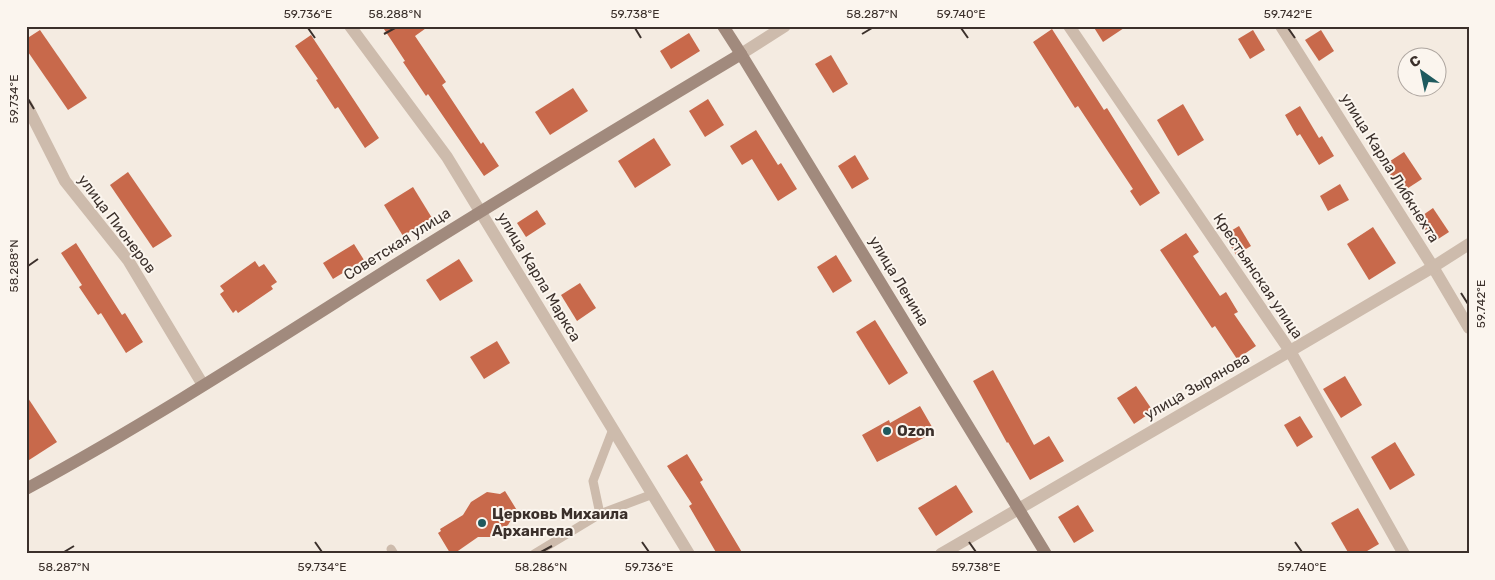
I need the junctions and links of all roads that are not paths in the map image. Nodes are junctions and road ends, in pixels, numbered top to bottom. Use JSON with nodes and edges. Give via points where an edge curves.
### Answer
{"nodes":[{"id":1,"x":350,"y":26,"type":"edge"},
{"id":2,"x":723,"y":26,"type":"edge"},
{"id":3,"x":785,"y":26,"type":"edge"},
{"id":4,"x":1068,"y":26,"type":"edge"},
{"id":5,"x":1281,"y":26,"type":"edge"},
{"id":6,"x":741,"y":54,"type":"junction"},
{"id":7,"x":26,"y":104,"type":"edge"},
{"id":8,"x":480,"y":212,"type":"junction"},
{"id":9,"x":1469,"y":244,"type":"edge"},
{"id":10,"x":1433,"y":267,"type":"junction"},
{"id":11,"x":1469,"y":328,"type":"edge"},
{"id":12,"x":1290,"y":351,"type":"junction"},
{"id":13,"x":203,"y":385,"type":"junction"},
{"id":14,"x":613,"y":429,"type":"junction"},
{"id":15,"x":26,"y":489,"type":"edge"},
{"id":16,"x":653,"y":494,"type":"junction"},
{"id":17,"x":1019,"y":508,"type":"junction"},
{"id":18,"x":600,"y":514,"type":"junction"},
{"id":19,"x":534,"y":554,"type":"edge"},
{"id":20,"x":689,"y":554,"type":"edge"},
{"id":21,"x":941,"y":554,"type":"edge"},
{"id":22,"x":1046,"y":554,"type":"edge"},
{"id":23,"x":1404,"y":554,"type":"edge"}],
"edges":[{"from":1,"to":8,"type":"street","name":"улица Карла Маркса","via":[[448,157]]},
{"from":2,"to":6,"type":"street","name":"улица Ленина"},
{"from":3,"to":6,"type":"street","name":"Советская улица"},
{"from":4,"to":12,"type":"street","name":"Крестьянская улица"},
{"from":5,"to":10,"type":"street","name":"улица Карла Либкнехта"},
{"from":6,"to":8,"type":"street","name":"Советская улица"},
{"from":6,"to":17,"type":"street","name":"улица Ленина"},
{"from":7,"to":13,"type":"street","name":"улица Пионеров","via":[[65,181],[128,260]]},
{"from":8,"to":13,"type":"street","name":"Советская улица"},
{"from":8,"to":14,"type":"street","name":"улица Карла Маркса"},
{"from":9,"to":10,"type":"street","name":"улица Зырянова"},
{"from":10,"to":11,"type":"street","name":"улица Карла Либкнехта"},
{"from":10,"to":12,"type":"street","name":"улица Зырянова"},
{"from":12,"to":17,"type":"street","name":"улица Зырянова"},
{"from":12,"to":23,"type":"street","name":"Крестьянская улица"},
{"from":13,"to":15,"type":"street","name":"Советская улица","via":[[84,458]]},
{"from":14,"to":16,"type":"street","name":"улица Карла Маркса"},
{"from":14,"to":18,"type":"lane","via":[[593,481]]},
{"from":16,"to":18,"type":"lane"},
{"from":16,"to":20,"type":"street","name":"улица Карла Маркса"},
{"from":17,"to":21,"type":"street","name":"улица Зырянова"},
{"from":17,"to":22,"type":"street","name":"улица Ленина"},
{"from":18,"to":19,"type":"lane"}]}
